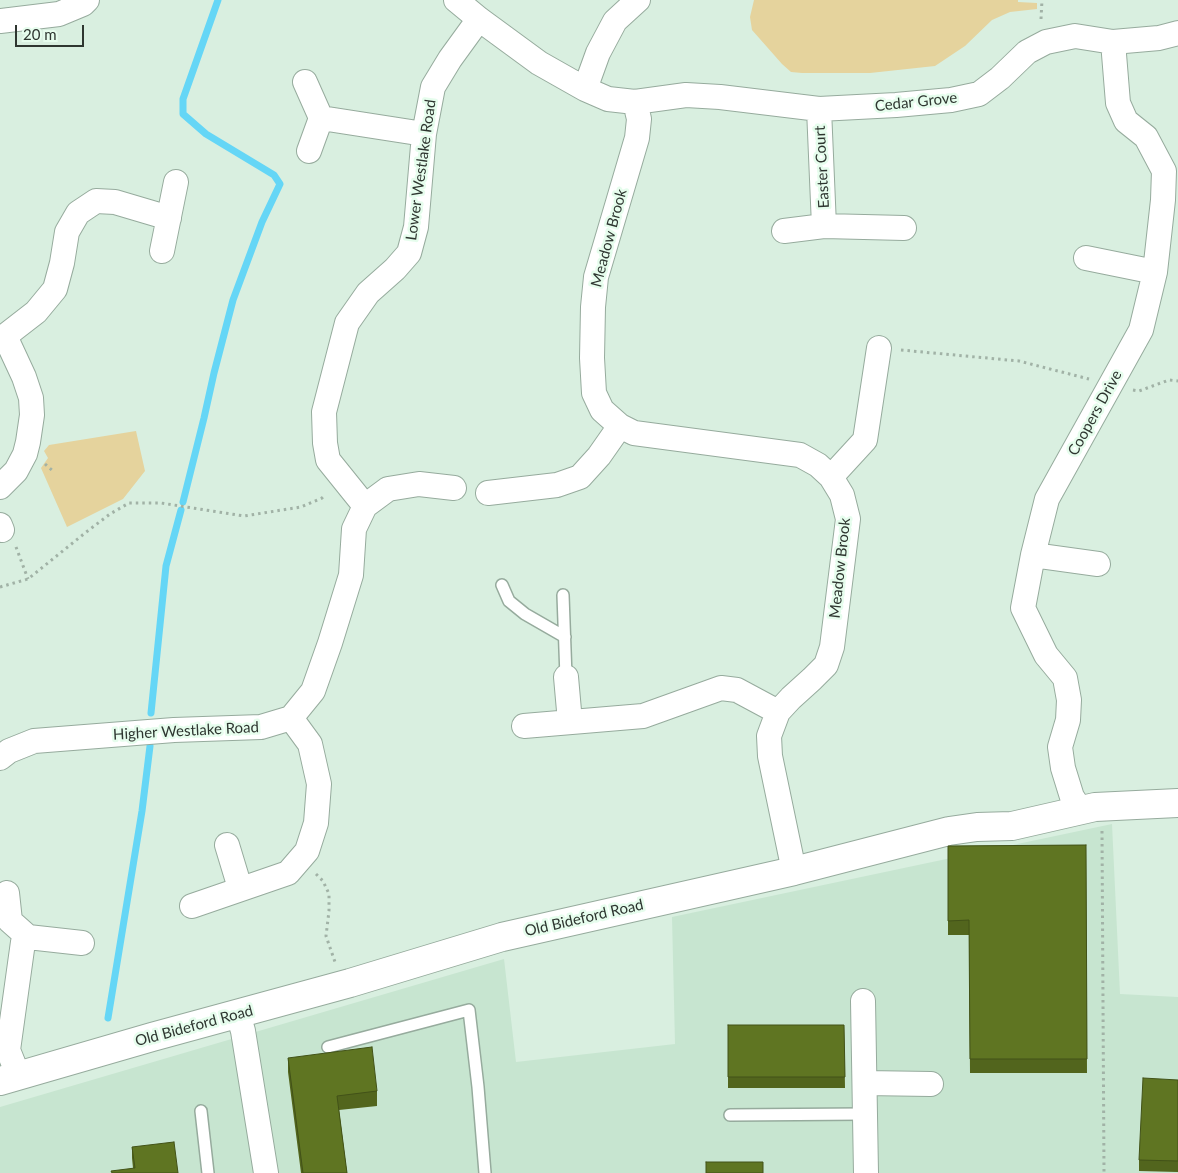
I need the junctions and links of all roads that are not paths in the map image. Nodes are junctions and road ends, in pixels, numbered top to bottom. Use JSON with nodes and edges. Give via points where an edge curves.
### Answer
{"nodes":[{"id":1,"x":87,"y":0,"type":"edge"},
{"id":2,"x":456,"y":0,"type":"edge"},
{"id":3,"x":638,"y":0,"type":"edge"},
{"id":4,"x":479,"y":19,"type":"junction"},
{"id":5,"x":0,"y":21,"type":"edge"},
{"id":6,"x":1178,"y":33,"type":"edge"},
{"id":7,"x":1113,"y":42,"type":"junction"},
{"id":8,"x":305,"y":82,"type":"dead end"},
{"id":9,"x":585,"y":89,"type":"junction"},
{"id":10,"x":635,"y":102,"type":"junction"},
{"id":11,"x":819,"y":109,"type":"junction"},
{"id":12,"x":321,"y":118,"type":"junction"},
{"id":13,"x":424,"y":134,"type":"junction"},
{"id":14,"x":309,"y":151,"type":"dead end"},
{"id":15,"x":176,"y":182,"type":"dead end"},
{"id":16,"x":168,"y":218,"type":"junction"},
{"id":17,"x":824,"y":226,"type":"junction"},
{"id":18,"x":904,"y":228,"type":"dead end"},
{"id":19,"x":784,"y":231,"type":"dead end"},
{"id":20,"x":162,"y":251,"type":"dead end"},
{"id":21,"x":1086,"y":258,"type":"dead end"},
{"id":22,"x":1155,"y":272,"type":"junction"},
{"id":23,"x":3,"y":336,"type":"edge"},
{"id":24,"x":879,"y":348,"type":"road end"},
{"id":25,"x":620,"y":426,"type":"junction"},
{"id":26,"x":830,"y":477,"type":"junction"},
{"id":27,"x":0,"y":486,"type":"edge"},
{"id":28,"x":454,"y":488,"type":"dead end"},
{"id":29,"x":488,"y":493,"type":"dead end"},
{"id":30,"x":365,"y":506,"type":"junction"},
{"id":31,"x":1034,"y":555,"type":"junction"},
{"id":32,"x":1098,"y":564,"type":"dead end"},
{"id":33,"x":502,"y":586,"type":"dead end"},
{"id":34,"x":563,"y":595,"type":"dead end"},
{"id":35,"x":565,"y":637,"type":"junction"},
{"id":36,"x":566,"y":677,"type":"joint"},
{"id":37,"x":778,"y":712,"type":"junction"},
{"id":38,"x":291,"y":718,"type":"junction"},
{"id":39,"x":570,"y":722,"type":"junction"},
{"id":40,"x":524,"y":726,"type":"dead end"},
{"id":41,"x":0,"y":758,"type":"edge"},
{"id":42,"x":1178,"y":803,"type":"edge"},
{"id":43,"x":1088,"y":808,"type":"junction"},
{"id":44,"x":227,"y":845,"type":"dead end"},
{"id":45,"x":794,"y":871,"type":"junction"},
{"id":46,"x":240,"y":888,"type":"junction"},
{"id":47,"x":7,"y":893,"type":"dead end"},
{"id":48,"x":192,"y":906,"type":"dead end"},
{"id":49,"x":28,"y":937,"type":"junction"},
{"id":50,"x":82,"y":943,"type":"dead end"},
{"id":51,"x":863,"y":1001,"type":"dead end"},
{"id":52,"x":238,"y":1014,"type":"junction"},
{"id":53,"x":328,"y":1047,"type":"dead end"},
{"id":54,"x":9,"y":1078,"type":"edge"},
{"id":55,"x":864,"y":1083,"type":"junction"},
{"id":56,"x":931,"y":1084,"type":"dead end"},
{"id":57,"x":201,"y":1111,"type":"dead end"},
{"id":58,"x":864,"y":1114,"type":"junction"},
{"id":59,"x":730,"y":1115,"type":"dead end"},
{"id":60,"x":208,"y":1173,"type":"edge"},
{"id":61,"x":266,"y":1173,"type":"edge"},
{"id":62,"x":485,"y":1173,"type":"edge"},
{"id":63,"x":866,"y":1173,"type":"edge"}],
"edges":[{"from":1,"to":5,"type":"street","via":[[59,14]]},
{"from":2,"to":4,"type":"street","name":"Cedar Grove"},
{"from":3,"to":9,"type":"street","via":[[615,21],[598,53]]},
{"from":4,"to":9,"type":"street","name":"Cedar Grove","via":[[539,62]]},
{"from":4,"to":13,"type":"street","name":"Lower Westlake Road","via":[[433,88]]},
{"from":6,"to":7,"type":"street","name":"Cedar Grove"},
{"from":7,"to":11,"type":"street","name":"Cedar Grove","via":[[1076,36],[1046,42],[1027,52],[979,94],[952,100]]},
{"from":7,"to":22,"type":"street","name":"Coopers Drive","via":[[1118,103],[1126,121],[1146,137],[1164,171]]},
{"from":8,"to":12,"type":"street"},
{"from":9,"to":10,"type":"street","name":"Cedar Grove","via":[[608,99]]},
{"from":10,"to":11,"type":"street","name":"Cedar Grove","via":[[686,96],[720,97]]},
{"from":10,"to":25,"type":"street","name":"Meadow Brook","via":[[639,119],[637,138],[596,277],[593,307],[594,393],[602,410]]},
{"from":11,"to":17,"type":"street","name":"Easter Court"},
{"from":12,"to":13,"type":"street"},
{"from":12,"to":14,"type":"street"},
{"from":13,"to":30,"type":"street","name":"Lower Westlake Road","via":[[416,227],[409,253],[368,293],[347,323],[324,412],[324,443],[328,460]]},
{"from":15,"to":16,"type":"street"},
{"from":16,"to":20,"type":"street"},
{"from":16,"to":23,"type":"street","via":[[115,202],[96,201],[78,213],[67,232],[55,289],[36,312]]},
{"from":17,"to":18,"type":"street","name":"Easter Court"},
{"from":17,"to":19,"type":"street","name":"Easter Court"},
{"from":21,"to":22,"type":"street"},
{"from":22,"to":31,"type":"street","name":"Coopers Drive","via":[[1141,330],[1047,499]]},
{"from":23,"to":27,"type":"street","via":[[26,384],[32,415],[25,454],[16,471]]},
{"from":24,"to":26,"type":"street","via":[[865,440]]},
{"from":25,"to":26,"type":"street","name":"Meadow Brook","via":[[634,433],[800,455],[818,465]]},
{"from":25,"to":29,"type":"street","via":[[580,477],[557,485]]},
{"from":26,"to":37,"type":"street","name":"Meadow Brook","via":[[842,495],[848,519],[832,647],[826,665]]},
{"from":28,"to":30,"type":"street","via":[[419,484],[388,489]]},
{"from":30,"to":38,"type":"street","via":[[354,529],[351,575],[313,691]]},
{"from":31,"to":32,"type":"street"},
{"from":31,"to":43,"type":"street","name":"Coopers Drive","via":[[1023,608],[1046,655],[1065,678],[1070,700],[1060,747],[1063,768],[1072,797]]},
{"from":33,"to":35,"type":"lane","via":[[509,601],[525,614]]},
{"from":34,"to":35,"type":"lane"},
{"from":35,"to":36,"type":"lane"},
{"from":36,"to":39,"type":"street"},
{"from":37,"to":39,"type":"street","via":[[737,690],[720,688],[643,716]]},
{"from":37,"to":45,"type":"street","name":"Meadow Brook","via":[[769,736],[770,756]]},
{"from":38,"to":41,"type":"street","name":"Higher Westlake Road","via":[[261,727],[34,741],[9,750]]},
{"from":38,"to":46,"type":"street","via":[[310,744],[319,784],[316,823],[307,851],[288,873]]},
{"from":39,"to":40,"type":"street"},
{"from":42,"to":43,"type":"street","name":"Old Bideford Road"},
{"from":43,"to":45,"type":"street","name":"Old Bideford Road","via":[[1012,826],[949,831]]},
{"from":44,"to":46,"type":"street"},
{"from":45,"to":52,"type":"street","name":"Old Bideford Road","via":[[502,937]]},
{"from":46,"to":48,"type":"street"},
{"from":47,"to":49,"type":"street","via":[[10,921]]},
{"from":49,"to":50,"type":"street"},
{"from":49,"to":54,"type":"street","via":[[23,942],[8,1050]]},
{"from":51,"to":55,"type":"street"},
{"from":52,"to":54,"type":"street","name":"Old Bideford Road"},
{"from":52,"to":61,"type":"street"},
{"from":53,"to":62,"type":"lane","via":[[469,1010]]},
{"from":55,"to":56,"type":"street"},
{"from":55,"to":58,"type":"street"},
{"from":57,"to":60,"type":"lane"},
{"from":58,"to":59,"type":"lane"},
{"from":58,"to":63,"type":"street"}]}
